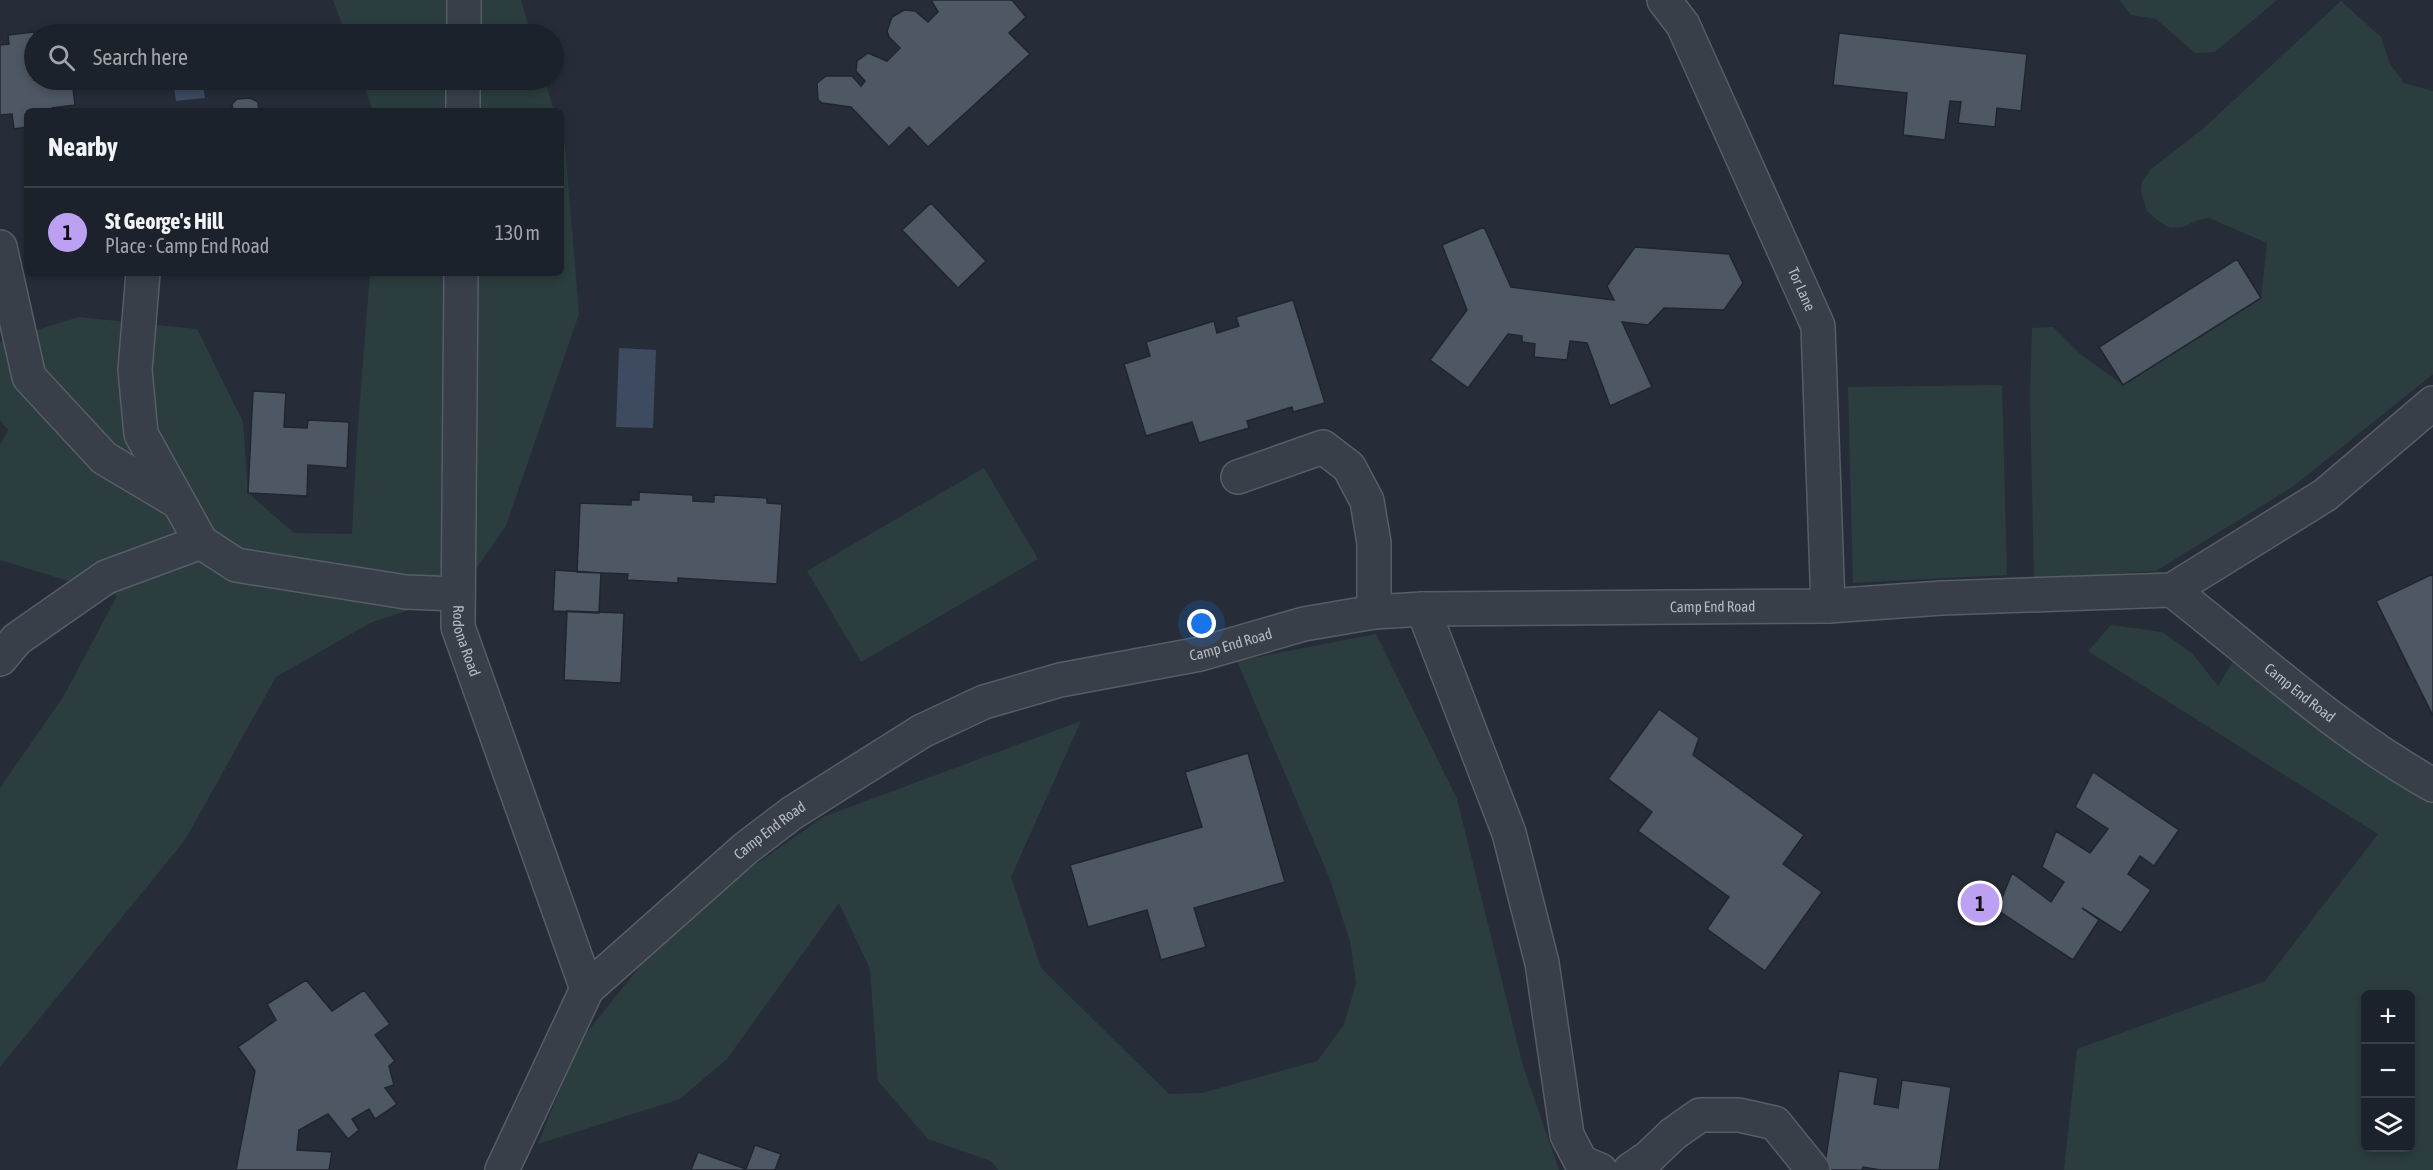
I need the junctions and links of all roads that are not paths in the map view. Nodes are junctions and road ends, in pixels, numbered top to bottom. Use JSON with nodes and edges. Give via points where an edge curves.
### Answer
{"nodes":[{"id":1,"x":464,"y":0,"type":"edge"},
{"id":2,"x":1664,"y":0,"type":"edge"},
{"id":3,"x":464,"y":24,"type":"edge"},
{"id":4,"x":463,"y":90,"type":"edge"},
{"id":5,"x":463,"y":108,"type":"edge"},
{"id":6,"x":0,"y":247,"type":"edge"},
{"id":7,"x":142,"y":276,"type":"edge"},
{"id":8,"x":461,"y":276,"type":"edge"},
{"id":9,"x":2433,"y":403,"type":"edge"},
{"id":10,"x":1238,"y":477,"type":"dead end"},
{"id":11,"x":179,"y":503,"type":"junction"},
{"id":12,"x":201,"y":542,"type":"junction"},
{"id":13,"x":2172,"y":590,"type":"junction"},
{"id":14,"x":458,"y":594,"type":"junction"},
{"id":15,"x":1828,"y":606,"type":"junction"},
{"id":16,"x":1423,"y":609,"type":"junction"},
{"id":17,"x":1374,"y":612,"type":"junction"},
{"id":18,"x":0,"y":658,"type":"edge"},
{"id":19,"x":2433,"y":785,"type":"edge"},
{"id":20,"x":587,"y":989,"type":"junction"},
{"id":21,"x":502,"y":1170,"type":"edge"},
{"id":22,"x":1600,"y":1170,"type":"edge"},
{"id":23,"x":1630,"y":1170,"type":"edge"},
{"id":24,"x":1813,"y":1170,"type":"edge"}],
"edges":[{"from":1,"to":3,"type":"street"},
{"from":2,"to":15,"type":"street","name":"Tor Lane","via":[[1683,25],[1818,326]]},
{"from":4,"to":5,"type":"street"},
{"from":6,"to":11,"type":"street","via":[[29,377],[104,458]]},
{"from":7,"to":11,"type":"street","via":[[135,370],[141,434]]},
{"from":8,"to":14,"type":"street","name":"Rodona Road"},
{"from":9,"to":13,"type":"street","name":"Camp End Road","via":[[2325,495]]},
{"from":10,"to":17,"type":"street","via":[[1323,447],[1349,467],[1367,501]]},
{"from":11,"to":12,"type":"street"},
{"from":12,"to":14,"type":"street","via":[[236,566],[406,592]]},
{"from":12,"to":18,"type":"street","via":[[106,577],[17,639]]},
{"from":13,"to":15,"type":"street","name":"Camp End Road"},
{"from":13,"to":19,"type":"street","name":"Camp End Road","via":[[2336,723]]},
{"from":14,"to":20,"type":"street","name":"Rodona Road","via":[[458,627]]},
{"from":15,"to":16,"type":"street","name":"Camp End Road"},
{"from":16,"to":17,"type":"street","name":"Camp End Road"},
{"from":16,"to":22,"type":"street","via":[[1509,833],[1542,963],[1567,1135],[1581,1162]]},
{"from":17,"to":20,"type":"street","name":"Camp End Road","via":[[1304,624],[1200,654],[1060,680],[984,702],[922,731],[792,813],[746,848]]},
{"from":20,"to":21,"type":"street","name":"Camp End Road"},
{"from":23,"to":24,"type":"street","via":[[1700,1115],[1739,1115],[1775,1123]]}]}
